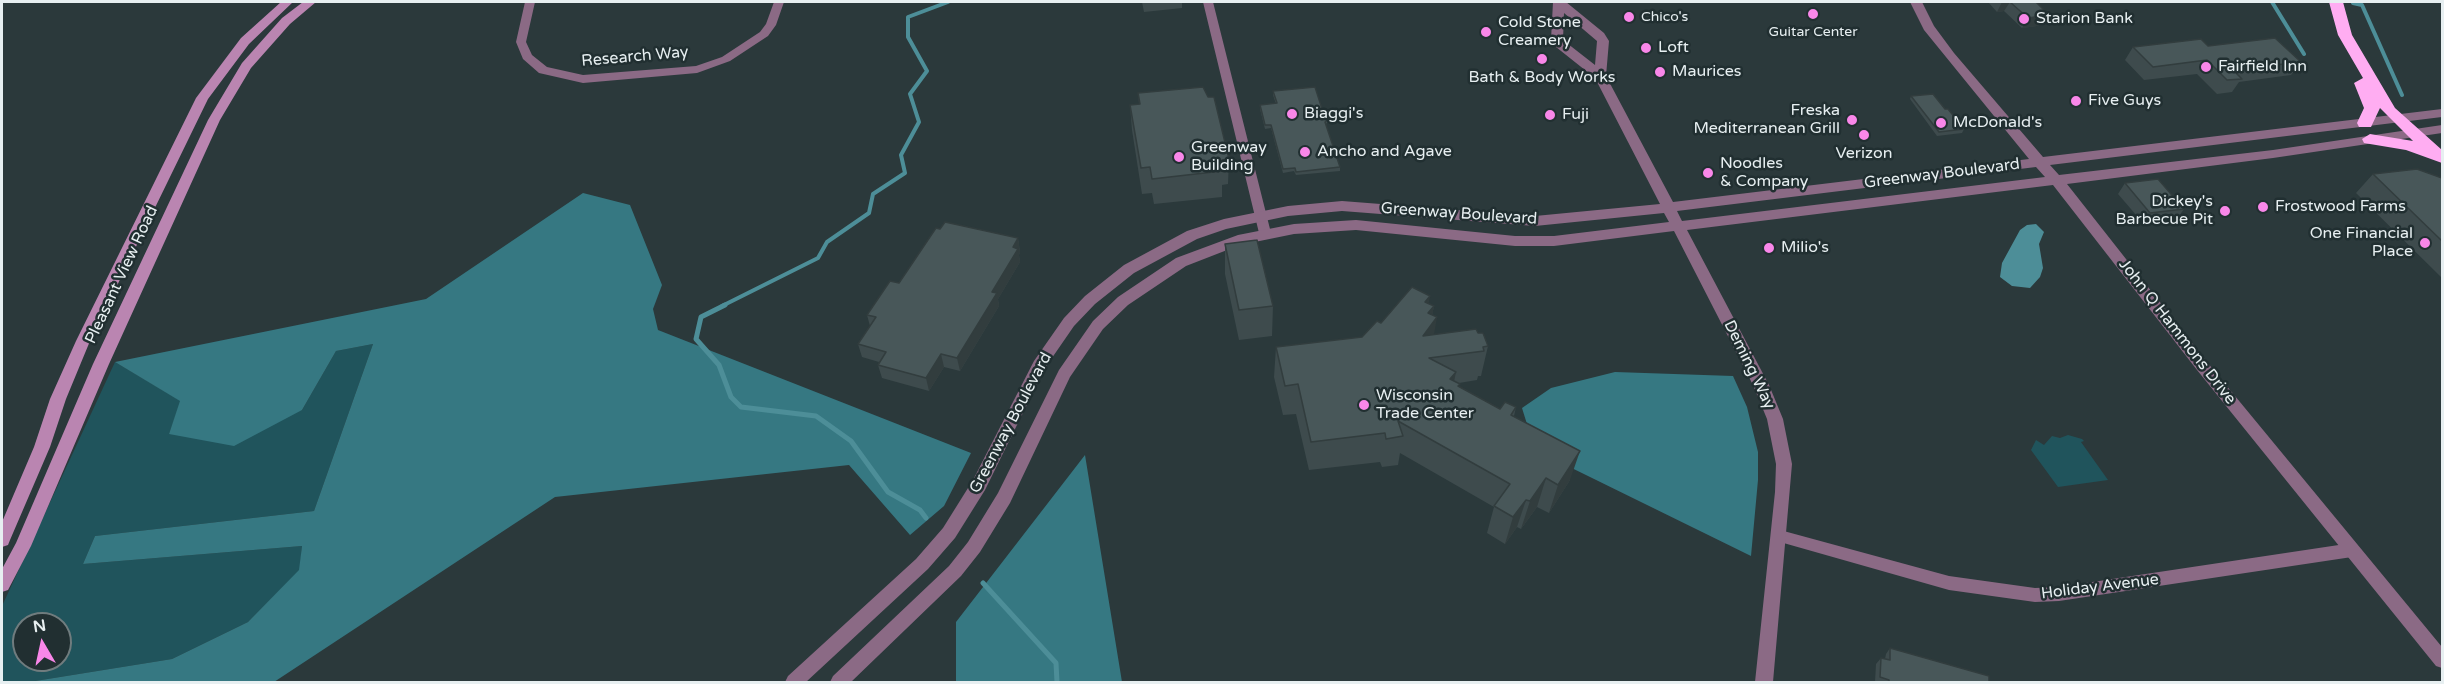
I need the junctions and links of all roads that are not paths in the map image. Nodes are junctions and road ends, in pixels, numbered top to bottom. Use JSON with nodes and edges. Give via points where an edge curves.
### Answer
{"nodes":[{"id":1,"x":287,"y":2,"type":"edge"},
{"id":2,"x":310,"y":2,"type":"edge"},
{"id":3,"x":530,"y":2,"type":"edge"},
{"id":4,"x":779,"y":2,"type":"edge"},
{"id":5,"x":1208,"y":2,"type":"edge"},
{"id":6,"x":1559,"y":2,"type":"edge"},
{"id":7,"x":1916,"y":2,"type":"edge"},
{"id":8,"x":2327,"y":2,"type":"edge"},
{"id":9,"x":2336,"y":2,"type":"edge"},
{"id":10,"x":1600,"y":76,"type":"junction"},
{"id":11,"x":2442,"y":113,"type":"edge"},
{"id":12,"x":2397,"y":119,"type":"junction"},
{"id":13,"x":2365,"y":123,"type":"junction"},
{"id":14,"x":2442,"y":129,"type":"edge"},
{"id":15,"x":2414,"y":133,"type":"junction"},
{"id":16,"x":2370,"y":139,"type":"junction"},
{"id":17,"x":2442,"y":159,"type":"edge"},
{"id":18,"x":2037,"y":162,"type":"junction"},
{"id":19,"x":2056,"y":181,"type":"junction"},
{"id":20,"x":1669,"y":208,"type":"junction"},
{"id":21,"x":1259,"y":215,"type":"junction"},
{"id":22,"x":1678,"y":226,"type":"junction"},
{"id":23,"x":1265,"y":233,"type":"junction"},
{"id":24,"x":1780,"y":536,"type":"junction"},
{"id":25,"x":2,"y":540,"type":"edge"},
{"id":26,"x":2352,"y":550,"type":"junction"},
{"id":27,"x":2,"y":585,"type":"edge"},
{"id":28,"x":2442,"y":660,"type":"edge"},
{"id":29,"x":794,"y":682,"type":"edge"},
{"id":30,"x":839,"y":682,"type":"edge"},
{"id":31,"x":1764,"y":682,"type":"edge"}],
"edges":[{"from":1,"to":25,"type":"main road","name":"Pleasant View Road","via":[[245,42],[202,98],[83,341]]},
{"from":2,"to":27,"type":"main road","name":"Pleasant View Road","via":[[286,21],[246,66],[214,120]]},
{"from":3,"to":4,"type":"street","name":"Research Way","via":[[521,42],[527,57],[556,75],[591,79],[697,69],[726,59],[764,34]]},
{"from":5,"to":21,"type":"street"},
{"from":6,"to":10,"type":"street","name":"Deming Way","via":[[1603,41]]},
{"from":6,"to":10,"type":"street","name":"Deming Way","via":[[1557,40]]},
{"from":7,"to":18,"type":"street","name":"John Q Hammons Drive","via":[[1939,42]]},
{"from":8,"to":13,"type":"highway","via":[[2372,108]]},
{"from":9,"to":12,"type":"highway","via":[[2345,35]]},
{"from":10,"to":20,"type":"street","name":"Deming Way"},
{"from":11,"to":12,"type":"street","name":"Greenway Boulevard"},
{"from":12,"to":13,"type":"street","name":"Greenway Boulevard"},
{"from":12,"to":15,"type":"highway"},
{"from":13,"to":18,"type":"street","name":"Greenway Boulevard"},
{"from":14,"to":15,"type":"street","name":"Greenway Boulevard"},
{"from":15,"to":16,"type":"street","name":"Greenway Boulevard"},
{"from":15,"to":17,"type":"highway"},
{"from":16,"to":17,"type":"highway","via":[[2409,146]]},
{"from":16,"to":19,"type":"street","name":"Greenway Boulevard"},
{"from":18,"to":19,"type":"street","name":"John Q Hammons Drive"},
{"from":18,"to":20,"type":"street","name":"Greenway Boulevard"},
{"from":19,"to":22,"type":"street","name":"Greenway Boulevard"},
{"from":19,"to":26,"type":"street","name":"John Q Hammons Drive"},
{"from":20,"to":21,"type":"street","name":"Greenway Boulevard","via":[[1535,221],[1342,206]]},
{"from":20,"to":22,"type":"street","name":"Deming Way"},
{"from":21,"to":23,"type":"street"},
{"from":21,"to":29,"type":"street","name":"Greenway Boulevard","via":[[1184,239],[1129,269],[1090,300],[1039,365],[979,485],[949,533],[922,564]]},
{"from":22,"to":23,"type":"street","name":"Greenway Boulevard","via":[[1554,241],[1515,241],[1356,225]]},
{"from":22,"to":24,"type":"street","name":"Deming Way","via":[[1775,419],[1784,464]]},
{"from":23,"to":30,"type":"street","name":"Greenway Boulevard","via":[[1181,262],[1145,284],[1098,325],[1064,374],[1004,498],[974,547],[955,571]]},
{"from":24,"to":26,"type":"street","name":"Holiday Avenue","via":[[1949,583],[2035,595]]},
{"from":24,"to":31,"type":"street","name":"Deming Way"},
{"from":26,"to":28,"type":"street","name":"John Q Hammons Drive"}]}
